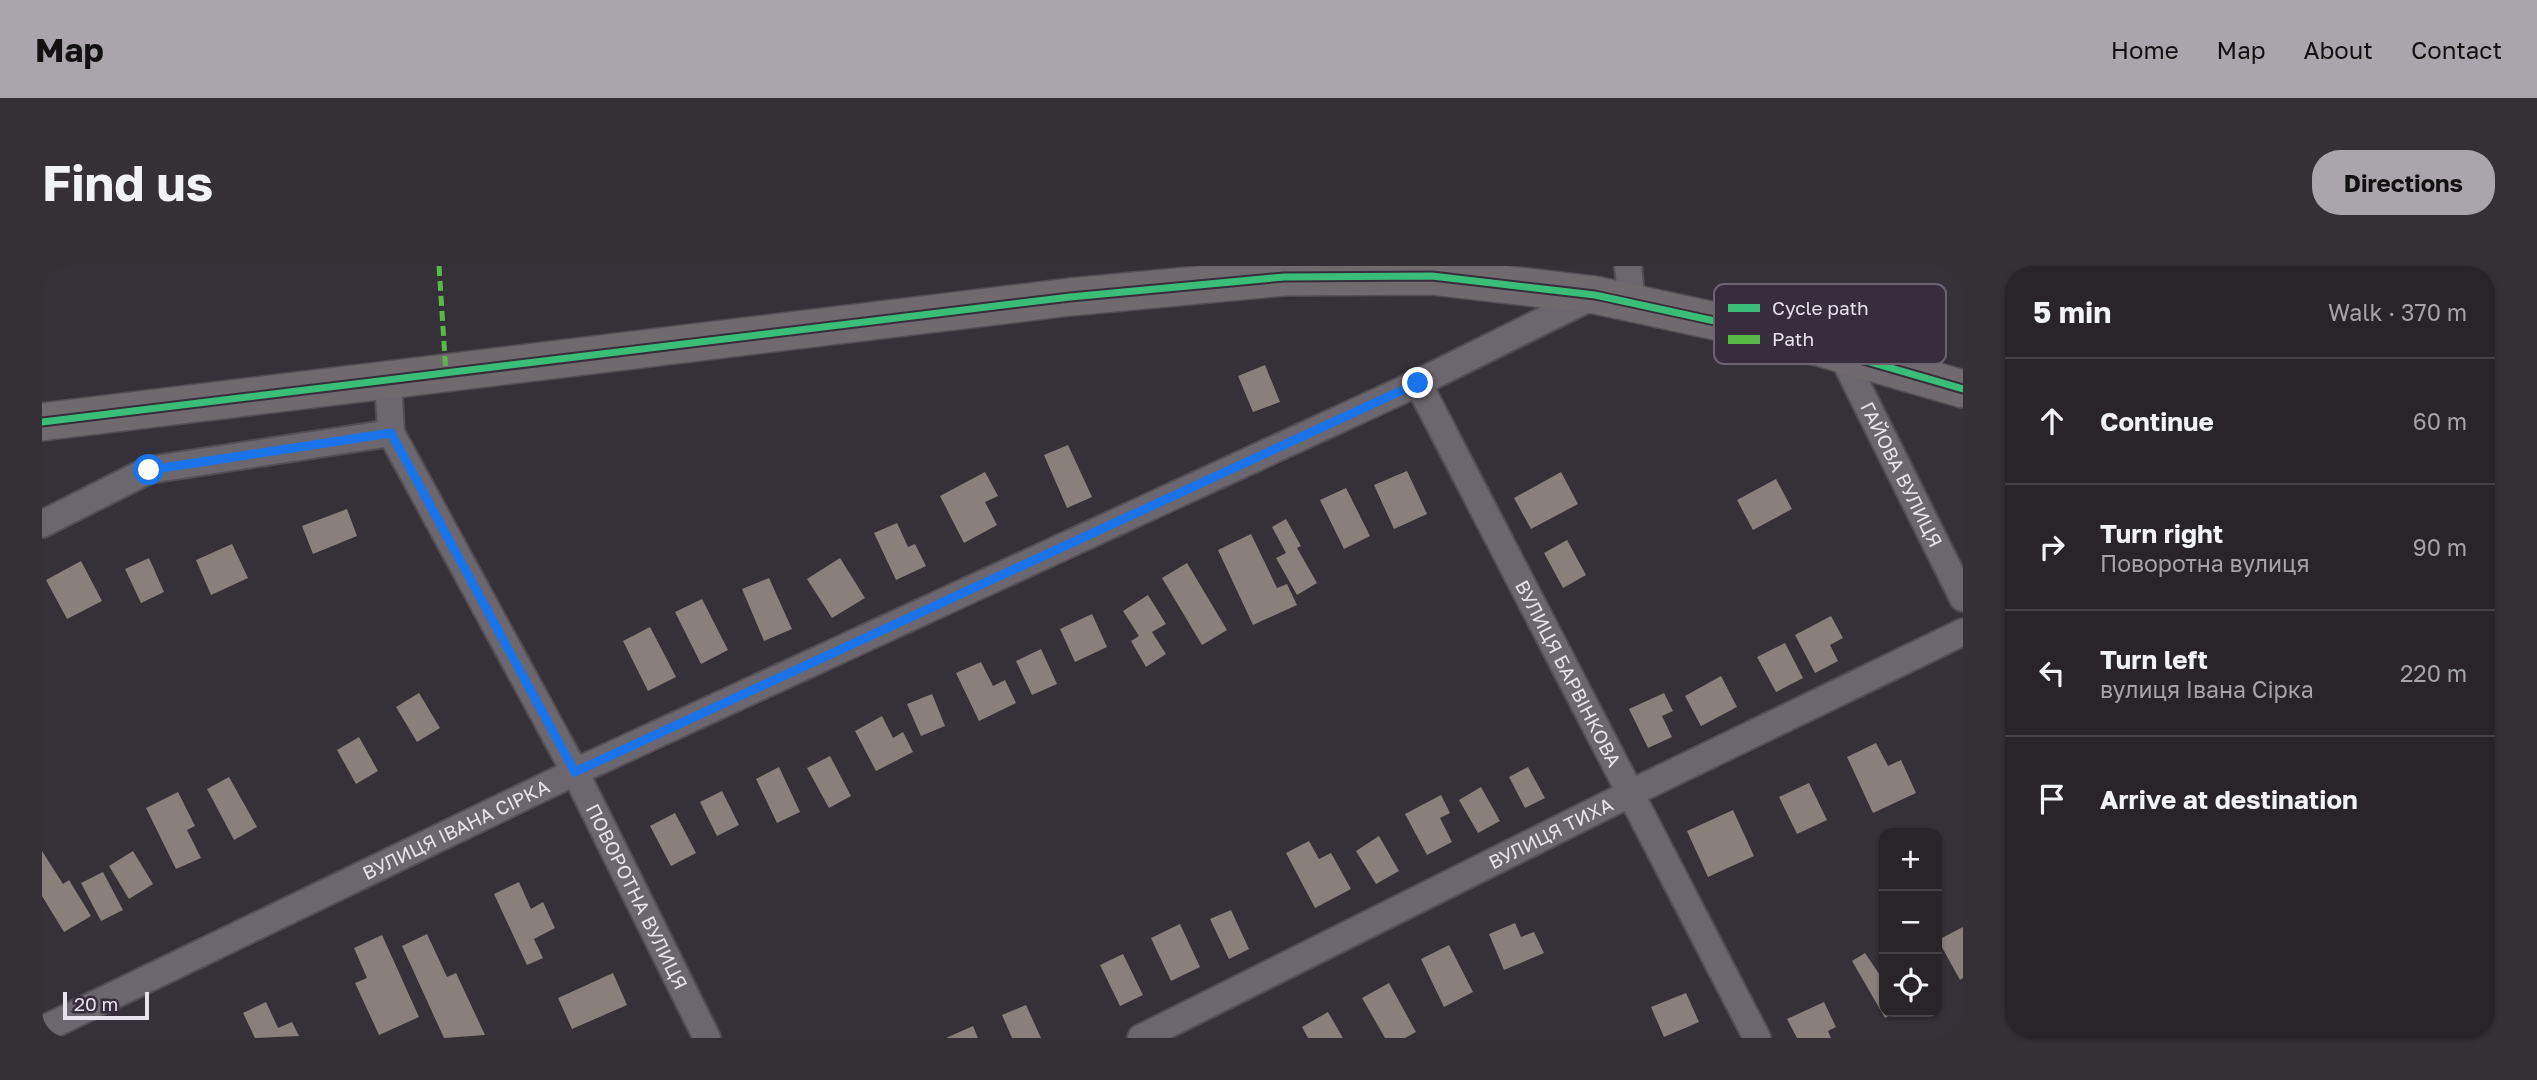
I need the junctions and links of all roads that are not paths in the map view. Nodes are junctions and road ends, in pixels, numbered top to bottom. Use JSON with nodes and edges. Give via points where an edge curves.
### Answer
{"nodes":[{"id":1,"x":1628,"y":266,"type":"edge"},
{"id":2,"x":1595,"y":295,"type":"junction"},
{"id":3,"x":1632,"y":303,"type":"junction"},
{"id":4,"x":1714,"y":319,"type":"edge"},
{"id":5,"x":1846,"y":364,"type":"edge"},
{"id":6,"x":1882,"y":364,"type":"edge"},
{"id":7,"x":388,"y":379,"type":"junction"},
{"id":8,"x":1418,"y":383,"type":"junction"},
{"id":9,"x":1963,"y":389,"type":"edge"},
{"id":10,"x":42,"y":422,"type":"edge"},
{"id":11,"x":391,"y":433,"type":"junction"},
{"id":12,"x":42,"y":524,"type":"edge"},
{"id":13,"x":1963,"y":598,"type":"edge"},
{"id":14,"x":1963,"y":632,"type":"edge"},
{"id":15,"x":575,"y":772,"type":"junction"},
{"id":16,"x":1631,"y":793,"type":"junction"},
{"id":17,"x":42,"y":1030,"type":"edge"},
{"id":18,"x":707,"y":1038,"type":"edge"},
{"id":19,"x":1141,"y":1038,"type":"edge"},
{"id":20,"x":1757,"y":1038,"type":"edge"}],
"edges":[{"from":1,"to":3,"type":"street"},
{"from":2,"to":3,"type":"street"},
{"from":2,"to":7,"type":"street","via":[[1432,276],[1284,277],[1056,299]]},
{"from":2,"to":8,"type":"street","name":"ВУЛИЦЯ ІВАНА СІРКА"},
{"from":3,"to":4,"type":"street"},
{"from":5,"to":13,"type":"street","name":"ГАЙОВА ВУЛИЦЯ"},
{"from":6,"to":9,"type":"street"},
{"from":7,"to":10,"type":"street"},
{"from":7,"to":11,"type":"street","name":"ПОВОРОТНА ВУЛИЦЯ"},
{"from":8,"to":15,"type":"street","name":"ВУЛИЦЯ ІВАНА СІРКА"},
{"from":8,"to":16,"type":"street","name":"ВУЛИЦЯ БАРВІНКОВА"},
{"from":11,"to":12,"type":"street","via":[[149,470]]},
{"from":11,"to":15,"type":"street","name":"ПОВОРОТНА ВУЛИЦЯ"},
{"from":14,"to":16,"type":"street","name":"ВУЛИЦЯ ТИХА"},
{"from":15,"to":17,"type":"street","name":"ВУЛИЦЯ ІВАНА СІРКА"},
{"from":15,"to":18,"type":"street","name":"ПОВОРОТНА ВУЛИЦЯ"},
{"from":16,"to":19,"type":"street","name":"ВУЛИЦЯ ТИХА"},
{"from":16,"to":20,"type":"street","name":"ВУЛИЦЯ БАРВІНКОВА"}]}
